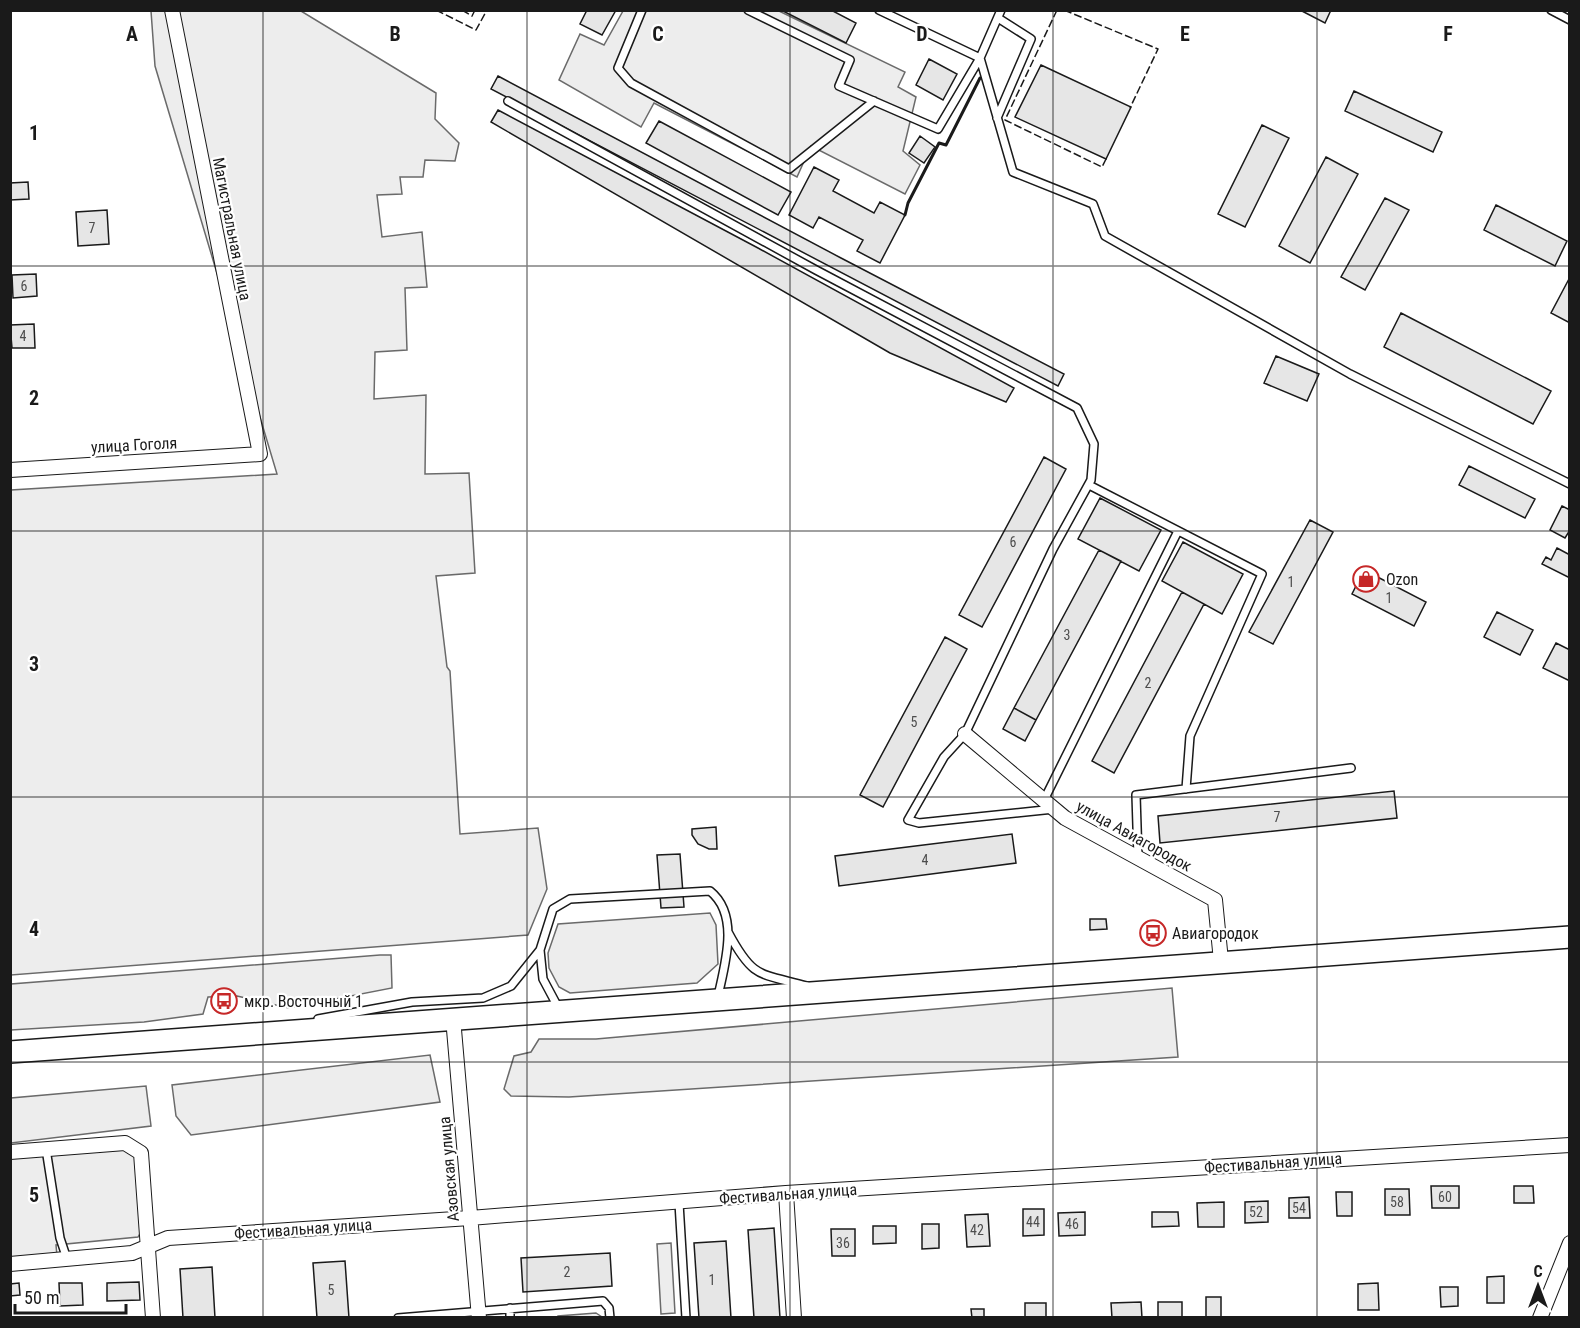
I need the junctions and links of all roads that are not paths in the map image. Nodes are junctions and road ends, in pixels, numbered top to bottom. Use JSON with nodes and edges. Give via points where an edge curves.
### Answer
{"nodes":[{"id":1,"x":172,"y":10,"type":"edge"},
{"id":2,"x":642,"y":10,"type":"edge"},
{"id":3,"x":748,"y":10,"type":"edge"},
{"id":4,"x":879,"y":10,"type":"edge"},
{"id":5,"x":1001,"y":10,"type":"edge"},
{"id":6,"x":1551,"y":10,"type":"edge"},
{"id":7,"x":998,"y":18,"type":"junction"},
{"id":8,"x":1569,"y":20,"type":"edge"},
{"id":9,"x":980,"y":58,"type":"junction"},
{"id":10,"x":874,"y":100,"type":"junction"},
{"id":11,"x":508,"y":101,"type":"dead end"},
{"id":12,"x":997,"y":118,"type":"junction"},
{"id":13,"x":260,"y":454,"type":"joint"},
{"id":14,"x":10,"y":470,"type":"edge"},
{"id":15,"x":1569,"y":484,"type":"edge"},
{"id":16,"x":1089,"y":485,"type":"junction"},
{"id":17,"x":1178,"y":531,"type":"junction"},
{"id":18,"x":965,"y":734,"type":"junction"},
{"id":19,"x":1351,"y":768,"type":"dead end"},
{"id":20,"x":1186,"y":789,"type":"junction"},
{"id":21,"x":1049,"y":805,"type":"junction"},
{"id":22,"x":1138,"y":858,"type":"junction"},
{"id":23,"x":728,"y":932,"type":"junction"},
{"id":24,"x":1569,"y":937,"type":"edge"},
{"id":25,"x":540,"y":950,"type":"junction"},
{"id":26,"x":1221,"y":961,"type":"junction"},
{"id":27,"x":824,"y":990,"type":"junction"},
{"id":28,"x":718,"y":998,"type":"junction"},
{"id":29,"x":560,"y":1010,"type":"junction"},
{"id":30,"x":453,"y":1018,"type":"junction"},
{"id":31,"x":236,"y":1034,"type":"junction"},
{"id":32,"x":10,"y":1052,"type":"edge"},
{"id":33,"x":1569,"y":1145,"type":"edge"},
{"id":34,"x":46,"y":1149,"type":"junction"},
{"id":35,"x":10,"y":1152,"type":"edge"},
{"id":36,"x":786,"y":1193,"type":"junction"},
{"id":37,"x":679,"y":1203,"type":"junction"},
{"id":38,"x":470,"y":1218,"type":"junction"},
{"id":39,"x":1569,"y":1243,"type":"edge"},
{"id":40,"x":150,"y":1244,"type":"junction"},
{"id":41,"x":67,"y":1259,"type":"junction"},
{"id":42,"x":10,"y":1264,"type":"edge"},
{"id":43,"x":510,"y":1308,"type":"junction"},
{"id":44,"x":479,"y":1314,"type":"edge"},
{"id":45,"x":153,"y":1317,"type":"edge"},
{"id":46,"x":398,"y":1317,"type":"edge"},
{"id":47,"x":510,"y":1317,"type":"edge"},
{"id":48,"x":610,"y":1317,"type":"edge"},
{"id":49,"x":686,"y":1317,"type":"edge"},
{"id":50,"x":794,"y":1317,"type":"edge"},
{"id":51,"x":1540,"y":1317,"type":"edge"}],
"edges":[{"from":1,"to":13,"type":"street","name":"Магистральная улица"},
{"from":2,"to":10,"type":"lane","via":[[618,68],[631,84],[789,169]]},
{"from":3,"to":10,"type":"lane","via":[[850,60],[839,86]]},
{"from":4,"to":9,"type":"lane"},
{"from":5,"to":7,"type":"lane"},
{"from":6,"to":8,"type":"lane"},
{"from":7,"to":9,"type":"lane"},
{"from":7,"to":12,"type":"lane","via":[[1032,39]]},
{"from":9,"to":10,"type":"lane","via":[[938,129]]},
{"from":9,"to":12,"type":"lane"},
{"from":11,"to":16,"type":"lane","via":[[1077,408],[1094,444]]},
{"from":12,"to":15,"type":"lane","via":[[1012,172],[1093,204],[1105,236],[1350,374]]},
{"from":13,"to":14,"type":"street","name":"улица Гоголя"},
{"from":16,"to":17,"type":"lane"},
{"from":16,"to":18,"type":"lane","via":[[1053,549]]},
{"from":17,"to":20,"type":"lane","via":[[1262,574],[1190,736]]},
{"from":17,"to":21,"type":"lane"},
{"from":18,"to":21,"type":"street","name":"улица Авиагородок"},
{"from":18,"to":21,"type":"lane","via":[[944,757],[908,820],[919,823]]},
{"from":19,"to":20,"type":"lane"},
{"from":20,"to":22,"type":"lane","via":[[1136,795]]},
{"from":21,"to":22,"type":"street","name":"улица Авиагородок"},
{"from":22,"to":26,"type":"street","name":"улица Авиагородок","via":[[1215,900]]},
{"from":23,"to":25,"type":"lane","via":[[719,898],[710,891],[570,899],[553,909]]},
{"from":23,"to":27,"type":"lane","via":[[743,960],[756,972]]},
{"from":23,"to":28,"type":"lane"},
{"from":24,"to":26,"type":"main road"},
{"from":25,"to":29,"type":"lane","via":[[543,979]]},
{"from":25,"to":31,"type":"lane","via":[[511,986],[483,998],[412,1002]]},
{"from":26,"to":27,"type":"main road"},
{"from":27,"to":28,"type":"main road"},
{"from":28,"to":29,"type":"main road"},
{"from":29,"to":30,"type":"main road"},
{"from":30,"to":31,"type":"main road"},
{"from":30,"to":38,"type":"street","name":"Азовская улица"},
{"from":31,"to":32,"type":"main road"},
{"from":33,"to":36,"type":"street","name":"Фестивальная улица"},
{"from":34,"to":35,"type":"street"},
{"from":34,"to":40,"type":"street","via":[[125,1143],[141,1153]]},
{"from":34,"to":41,"type":"lane"},
{"from":36,"to":37,"type":"street","name":"Фестивальная улица"},
{"from":36,"to":50,"type":"street"},
{"from":37,"to":38,"type":"street","name":"Фестивальная улица"},
{"from":37,"to":49,"type":"lane"},
{"from":38,"to":40,"type":"street","name":"Фестивальная улица","via":[[168,1238]]},
{"from":38,"to":44,"type":"street","name":"Азовская улица"},
{"from":39,"to":51,"type":"street"},
{"from":40,"to":41,"type":"street","name":"Фестивальная улица","via":[[132,1253]]},
{"from":40,"to":45,"type":"street"},
{"from":41,"to":42,"type":"street","name":"Фестивальная улица"},
{"from":43,"to":44,"type":"lane"},
{"from":43,"to":47,"type":"lane"},
{"from":43,"to":48,"type":"lane","via":[[603,1301]]},
{"from":44,"to":46,"type":"lane"}]}
